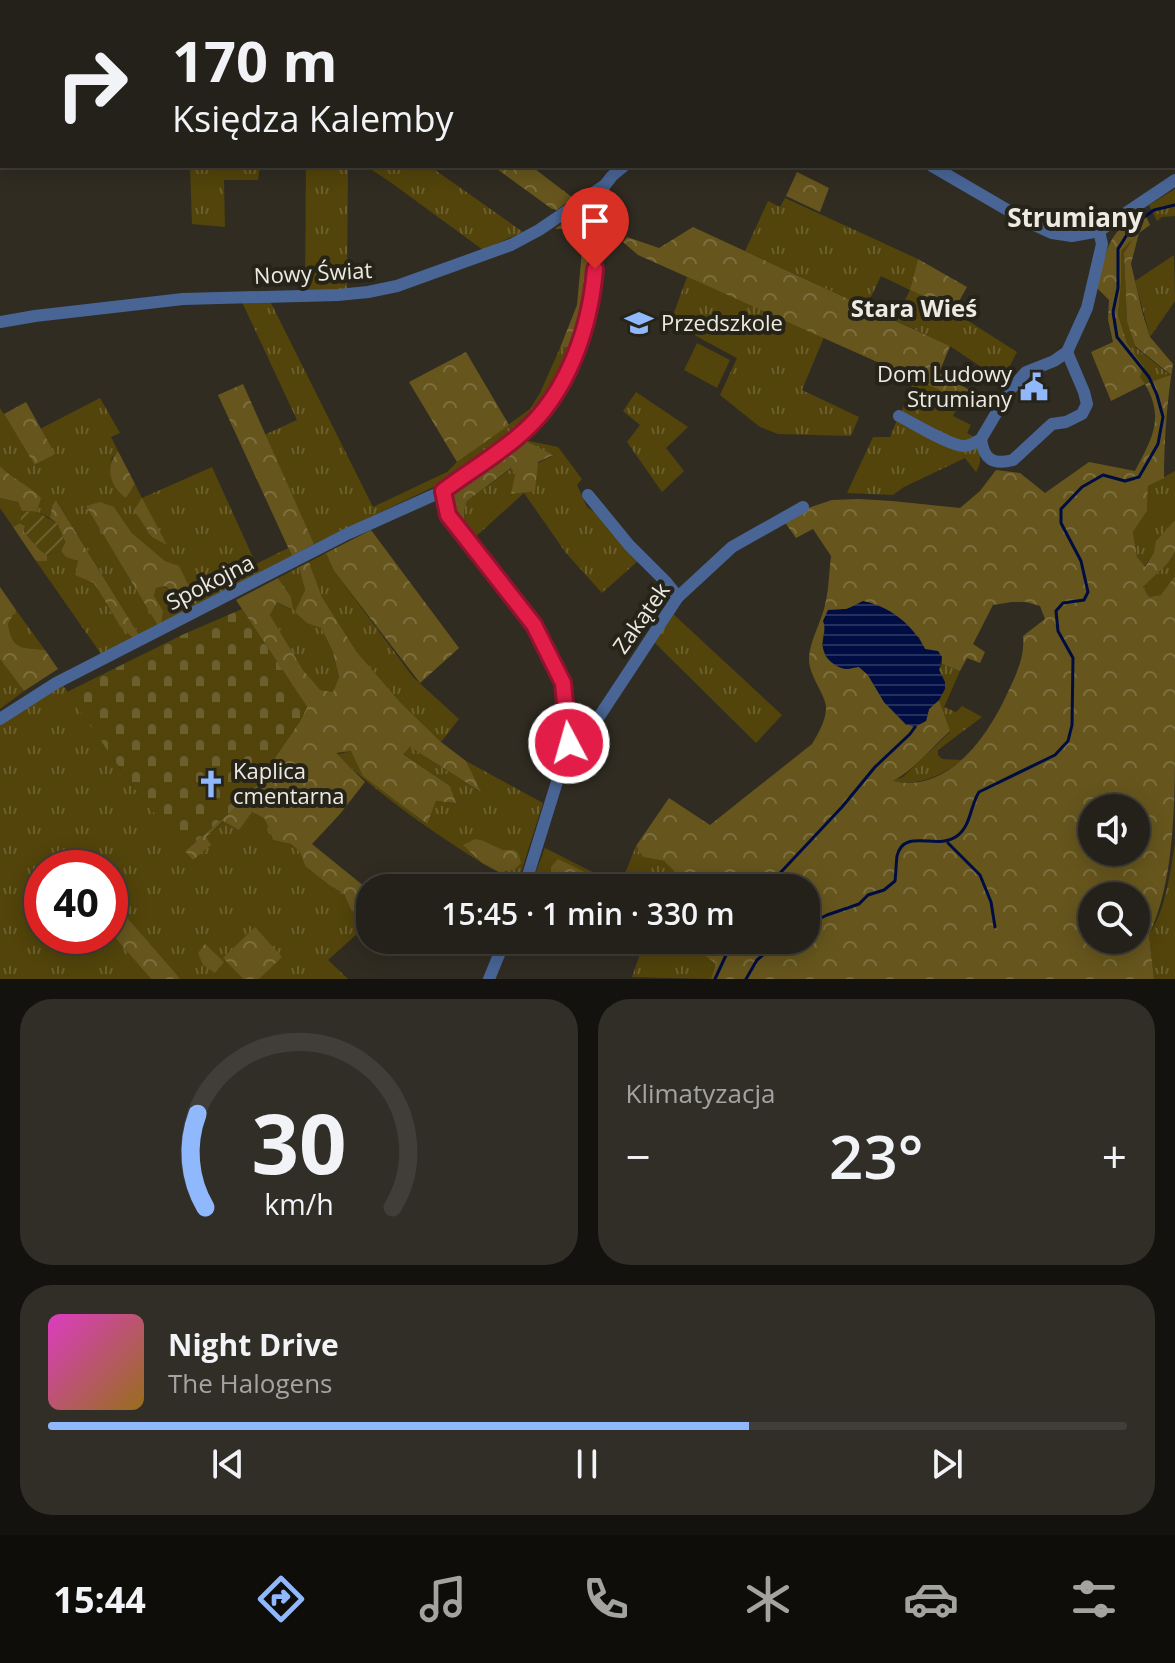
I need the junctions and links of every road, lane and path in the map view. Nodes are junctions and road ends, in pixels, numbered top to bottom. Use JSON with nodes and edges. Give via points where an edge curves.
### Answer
{"nodes":[{"id":1,"x":622,"y":168,"type":"edge"},
{"id":2,"x":935,"y":168,"type":"edge"},
{"id":3,"x":1175,"y":180,"type":"edge"},
{"id":4,"x":605,"y":185,"type":"junction"},
{"id":5,"x":1099,"y":231,"type":"junction"},
{"id":6,"x":0,"y":322,"type":"edge"},
{"id":7,"x":1067,"y":352,"type":"junction"},
{"id":8,"x":899,"y":416,"type":"dead end"},
{"id":9,"x":981,"y":439,"type":"junction"},
{"id":10,"x":443,"y":491,"type":"junction"},
{"id":11,"x":588,"y":495,"type":"dead end"},
{"id":12,"x":803,"y":507,"type":"dead end"},
{"id":13,"x":678,"y":597,"type":"junction"},
{"id":14,"x":0,"y":719,"type":"edge"},
{"id":15,"x":569,"y":743,"type":"junction"},
{"id":16,"x":528,"y":874,"type":"edge"},
{"id":17,"x":499,"y":954,"type":"edge"},
{"id":18,"x":489,"y":979,"type":"edge"}],
"edges":[{"from":1,"to":4,"type":"street","name":"Nowy Świat"},
{"from":2,"to":5,"type":"street","via":[[1042,229],[1072,236]]},
{"from":3,"to":5,"type":"street"},
{"from":4,"to":6,"type":"street","name":"Nowy Świat","via":[[511,245],[397,286],[338,295],[183,299]]},
{"from":4,"to":10,"type":"street","name":"Spokojna","via":[[598,201],[589,310],[558,390],[520,435]]},
{"from":5,"to":7,"type":"street","via":[[1102,244],[1087,308]]},
{"from":7,"to":9,"type":"street","via":[[1026,372]]},
{"from":7,"to":9,"type":"street","via":[[1087,404],[1082,414],[1052,424],[1013,460],[999,463],[988,458]]},
{"from":8,"to":9,"type":"street","via":[[964,446]]},
{"from":10,"to":14,"type":"street","name":"Spokojna","via":[[347,534],[56,683]]},
{"from":10,"to":15,"type":"street","via":[[448,515],[534,625],[563,683]]},
{"from":11,"to":13,"type":"street"},
{"from":12,"to":13,"type":"street","name":"Zakątek","via":[[732,547]]},
{"from":13,"to":15,"type":"street","name":"Zakątek","via":[[589,732]]},
{"from":15,"to":16,"type":"street"},
{"from":17,"to":18,"type":"street"}]}
